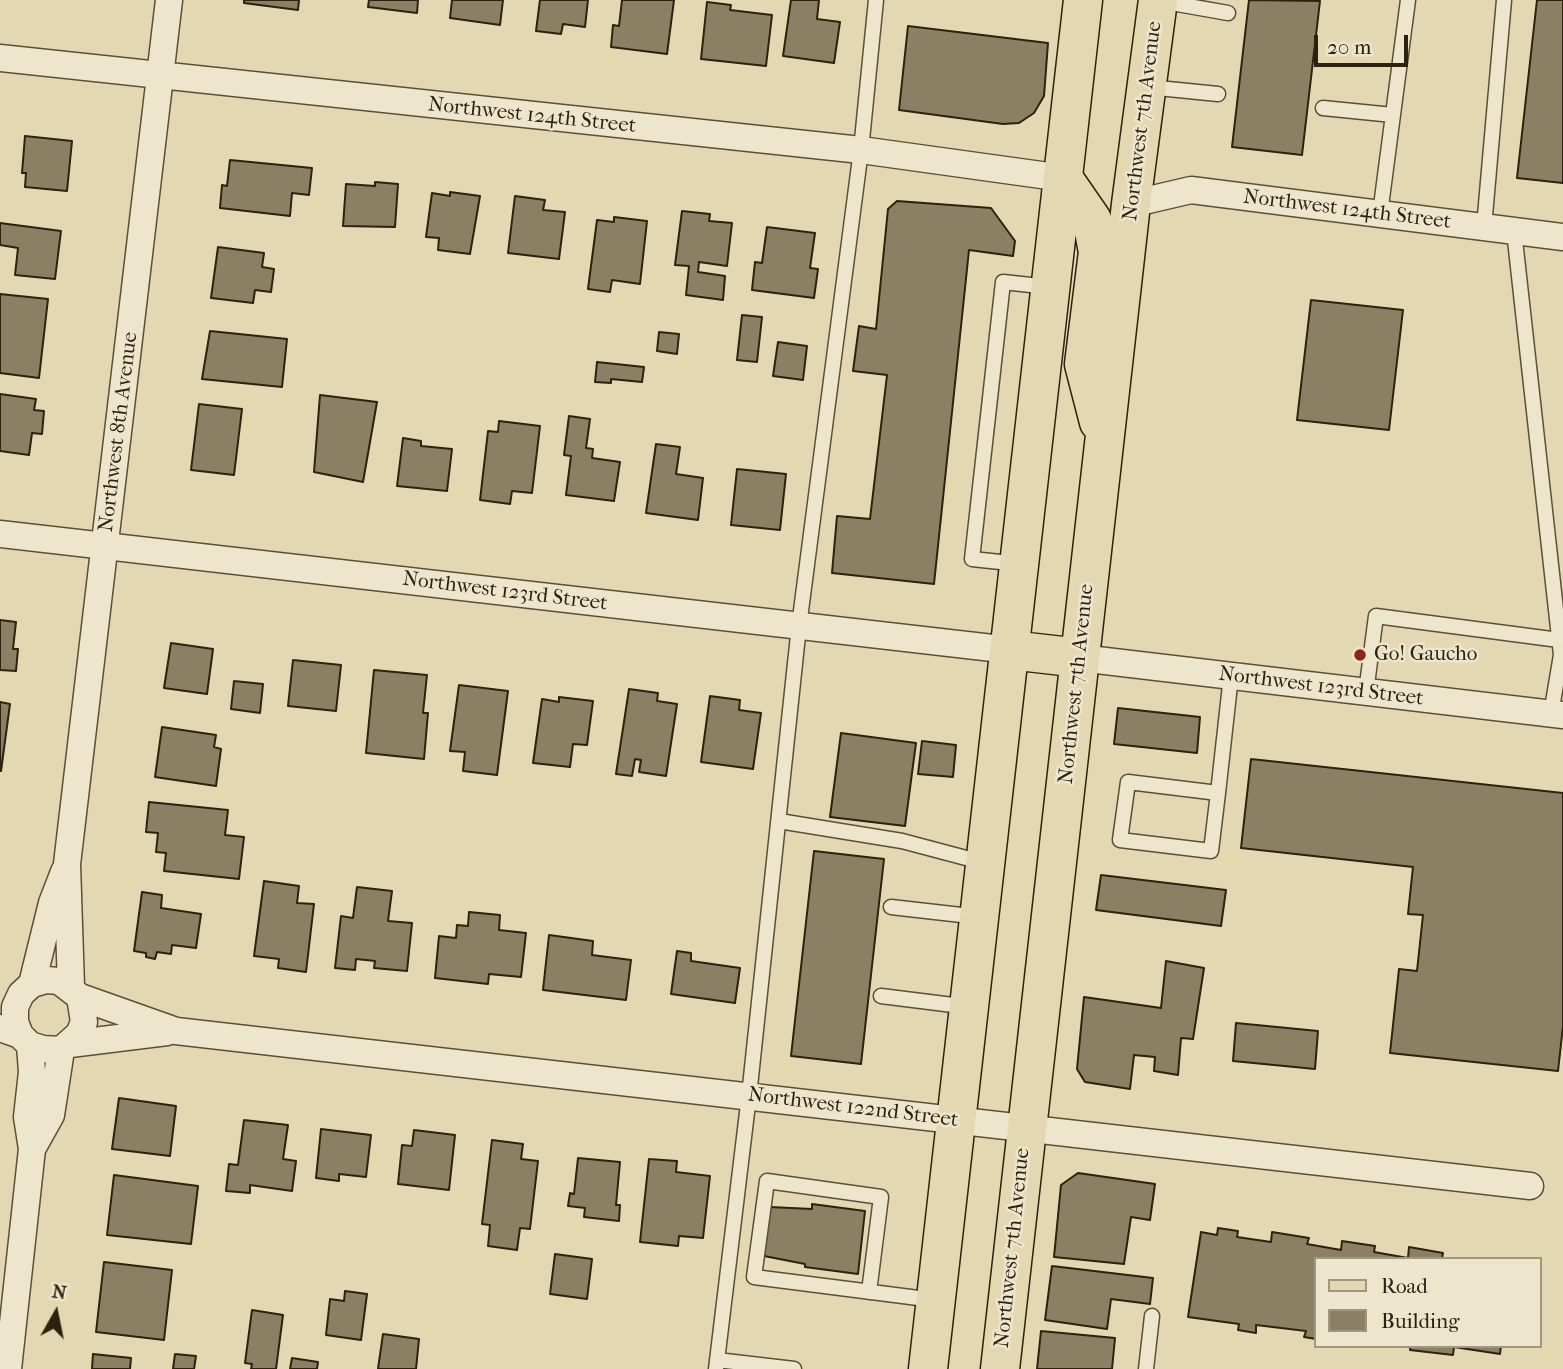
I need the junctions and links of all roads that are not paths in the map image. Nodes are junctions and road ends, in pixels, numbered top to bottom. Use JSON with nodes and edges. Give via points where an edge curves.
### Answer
{"nodes":[{"id":1,"x":169,"y":0,"type":"edge"},
{"id":2,"x":876,"y":0,"type":"edge"},
{"id":3,"x":1076,"y":0,"type":"edge"},
{"id":4,"x":1083,"y":0,"type":"edge"},
{"id":5,"x":1408,"y":0,"type":"edge"},
{"id":6,"x":1504,"y":0,"type":"edge"},
{"id":7,"x":1158,"y":1,"type":"edge"},
{"id":8,"x":1228,"y":13,"type":"dead end"},
{"id":9,"x":0,"y":58,"type":"edge"},
{"id":10,"x":161,"y":77,"type":"junction"},
{"id":11,"x":1147,"y":86,"type":"junction"},
{"id":12,"x":1219,"y":94,"type":"dead end"},
{"id":13,"x":1323,"y":108,"type":"dead end"},
{"id":14,"x":1393,"y":115,"type":"junction"},
{"id":15,"x":861,"y":150,"type":"junction"},
{"id":16,"x":1063,"y":178,"type":"junction"},
{"id":17,"x":1131,"y":204,"type":"junction"},
{"id":18,"x":1380,"y":214,"type":"junction"},
{"id":19,"x":1484,"y":228,"type":"junction"},
{"id":20,"x":1514,"y":231,"type":"junction"},
{"id":21,"x":1563,"y":237,"type":"edge"},
{"id":22,"x":1104,"y":444,"type":"junction"},
{"id":23,"x":0,"y":534,"type":"edge"},
{"id":24,"x":105,"y":546,"type":"junction"},
{"id":25,"x":799,"y":626,"type":"junction"},
{"id":26,"x":1559,"y":639,"type":"junction"},
{"id":27,"x":1010,"y":650,"type":"junction"},
{"id":28,"x":1080,"y":658,"type":"junction"},
{"id":29,"x":1231,"y":676,"type":"junction"},
{"id":30,"x":1366,"y":692,"type":"junction"},
{"id":31,"x":1557,"y":714,"type":"edge"},
{"id":32,"x":1218,"y":793,"type":"junction"},
{"id":33,"x":779,"y":821,"type":"junction"},
{"id":34,"x":986,"y":863,"type":"junction"},
{"id":35,"x":67,"y":864,"type":"junction"},
{"id":36,"x":891,"y":907,"type":"dead end"},
{"id":37,"x":980,"y":917,"type":"junction"},
{"id":38,"x":18,"y":991,"type":"edge"},
{"id":39,"x":76,"y":992,"type":"junction"},
{"id":40,"x":881,"y":996,"type":"dead end"},
{"id":41,"x":970,"y":1008,"type":"junction"},
{"id":42,"x":176,"y":1031,"type":"junction"},
{"id":43,"x":17,"y":1036,"type":"edge"},
{"id":44,"x":65,"y":1047,"type":"junction"},
{"id":45,"x":749,"y":1096,"type":"junction"},
{"id":46,"x":957,"y":1120,"type":"junction"},
{"id":47,"x":1027,"y":1128,"type":"junction"},
{"id":48,"x":32,"y":1149,"type":"junction"},
{"id":49,"x":1530,"y":1186,"type":"dead end"},
{"id":50,"x":869,"y":1292,"type":"junction"},
{"id":51,"x":936,"y":1300,"type":"junction"},
{"id":52,"x":1152,"y":1316,"type":"dead end"},
{"id":53,"x":717,"y":1364,"type":"edge"},
{"id":54,"x":746,"y":1366,"type":"edge"},
{"id":55,"x":8,"y":1369,"type":"edge"},
{"id":56,"x":794,"y":1369,"type":"edge"},
{"id":57,"x":928,"y":1369,"type":"edge"},
{"id":58,"x":1000,"y":1369,"type":"edge"},
{"id":59,"x":1146,"y":1369,"type":"edge"}],
"edges":[{"from":1,"to":10,"type":"street","name":"Northwest 8th Avenue"},
{"from":2,"to":15,"type":"lane"},
{"from":3,"to":4,"type":"lane"},
{"from":4,"to":16,"type":"main road"},
{"from":5,"to":14,"type":"lane"},
{"from":6,"to":19,"type":"lane"},
{"from":7,"to":8,"type":"lane"},
{"from":7,"to":11,"type":"main road","name":"Northwest 7th Avenue"},
{"from":9,"to":10,"type":"street","name":"Northwest 124th Street"},
{"from":10,"to":15,"type":"street","name":"Northwest 124th Street"},
{"from":10,"to":24,"type":"street","name":"Northwest 8th Avenue"},
{"from":11,"to":12,"type":"lane"},
{"from":11,"to":17,"type":"main road","name":"Northwest 7th Avenue"},
{"from":13,"to":14,"type":"lane"},
{"from":14,"to":18,"type":"lane"},
{"from":15,"to":16,"type":"street","name":"Northwest 124th Street"},
{"from":15,"to":25,"type":"lane"},
{"from":16,"to":22,"type":"main road","via":[[1092,220],[1098,252],[1084,364]]},
{"from":16,"to":27,"type":"main road"},
{"from":17,"to":18,"type":"street","name":"Northwest 124th Street","via":[[1191,190]]},
{"from":17,"to":22,"type":"main road","name":"Northwest 7th Avenue"},
{"from":18,"to":19,"type":"street","name":"Northwest 124th Street"},
{"from":19,"to":20,"type":"street","name":"Northwest 124th Street"},
{"from":20,"to":21,"type":"street","name":"Northwest 124th Street"},
{"from":20,"to":26,"type":"lane"},
{"from":22,"to":28,"type":"main road","name":"Northwest 7th Avenue"},
{"from":23,"to":24,"type":"street","name":"Northwest 123rd Street"},
{"from":24,"to":25,"type":"street","name":"Northwest 123rd Street"},
{"from":24,"to":35,"type":"street","name":"Northwest 8th Avenue"},
{"from":25,"to":27,"type":"street","name":"Northwest 123rd Street"},
{"from":25,"to":33,"type":"lane"},
{"from":26,"to":30,"type":"lane","via":[[1376,616]]},
{"from":26,"to":31,"type":"lane"},
{"from":27,"to":28,"type":"main road"},
{"from":27,"to":34,"type":"main road"},
{"from":28,"to":29,"type":"street","name":"Northwest 123rd Street"},
{"from":28,"to":47,"type":"main road","name":"Northwest 7th Avenue"},
{"from":29,"to":30,"type":"street","name":"Northwest 123rd Street"},
{"from":29,"to":32,"type":"lane"},
{"from":30,"to":31,"type":"street","name":"Northwest 123rd Street"},
{"from":32,"to":32,"type":"lane","via":[[1211,851],[1120,840],[1128,782]]},
{"from":33,"to":34,"type":"lane","via":[[902,841]]},
{"from":33,"to":45,"type":"lane"},
{"from":34,"to":37,"type":"main road"},
{"from":35,"to":38,"type":"street","name":"Northwest 8th Avenue"},
{"from":35,"to":39,"type":"street","name":"Northwest 8th Avenue"},
{"from":36,"to":37,"type":"lane"},
{"from":37,"to":41,"type":"main road"},
{"from":38,"to":39,"type":"street","via":[[46,980],[59,981]]},
{"from":38,"to":43,"type":"street"},
{"from":39,"to":42,"type":"street","name":"Northwest 122nd Street"},
{"from":39,"to":44,"type":"street","via":[[84,1022]]},
{"from":40,"to":41,"type":"lane"},
{"from":41,"to":46,"type":"main road"},
{"from":42,"to":44,"type":"street","name":"Northwest 122nd Street","via":[[104,1037]]},
{"from":42,"to":45,"type":"street","name":"Northwest 122nd Street"},
{"from":43,"to":44,"type":"street","via":[[43,1049]]},
{"from":43,"to":48,"type":"street","via":[[32,1072],[27,1118]]},
{"from":44,"to":48,"type":"street","via":[[51,1115]]},
{"from":45,"to":46,"type":"street","name":"Northwest 122nd Street"},
{"from":45,"to":53,"type":"lane"},
{"from":46,"to":47,"type":"street","name":"Northwest 122nd Street"},
{"from":46,"to":51,"type":"main road"},
{"from":47,"to":49,"type":"street","name":"Northwest 122nd Street"},
{"from":47,"to":58,"type":"main road","name":"Northwest 7th Avenue"},
{"from":48,"to":55,"type":"street"},
{"from":50,"to":50,"type":"lane","via":[[754,1278],[767,1181],[881,1197]]},
{"from":50,"to":51,"type":"lane"},
{"from":51,"to":57,"type":"main road"},
{"from":52,"to":59,"type":"lane"},
{"from":53,"to":54,"type":"lane"},
{"from":54,"to":56,"type":"lane"}]}
